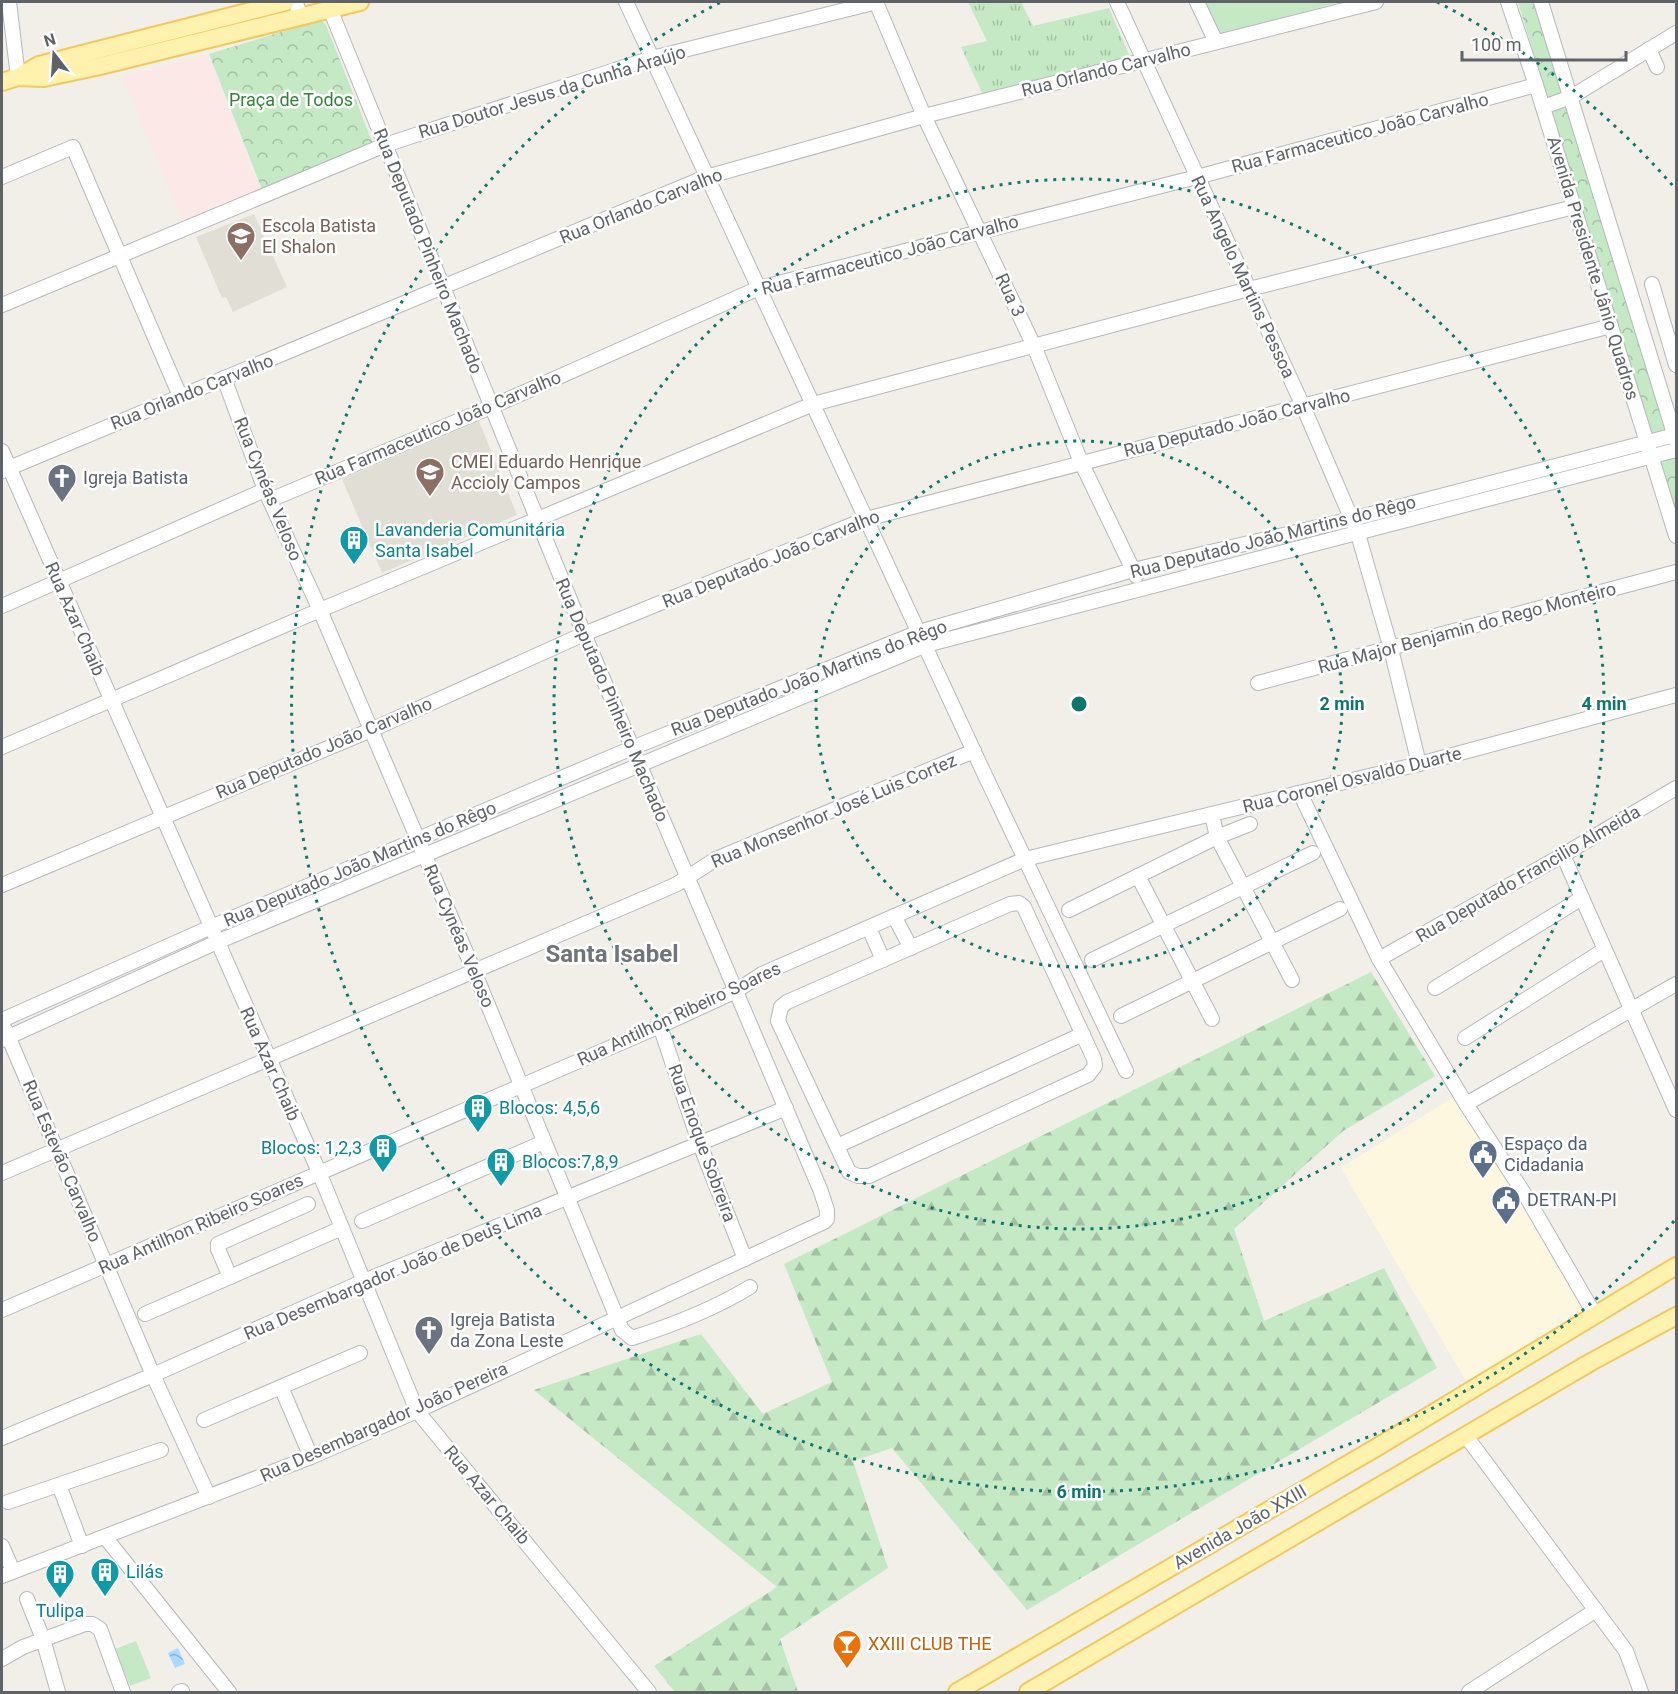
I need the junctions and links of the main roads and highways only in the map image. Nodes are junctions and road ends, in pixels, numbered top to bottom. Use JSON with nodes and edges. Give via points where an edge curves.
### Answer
{"nodes":[{"id":1,"x":286,"y":2,"type":"edge"},
{"id":2,"x":360,"y":2,"type":"edge"},
{"id":3,"x":298,"y":9,"type":"edge"},
{"id":4,"x":18,"y":77,"type":"junction"},
{"id":5,"x":2,"y":82,"type":"edge"},
{"id":6,"x":1677,"y":1266,"type":"edge"},
{"id":7,"x":1677,"y":1278,"type":"edge"},
{"id":8,"x":1677,"y":1306,"type":"edge"},
{"id":9,"x":1677,"y":1316,"type":"edge"},
{"id":10,"x":1522,"y":1360,"type":"junction"},
{"id":11,"x":1591,"y":1362,"type":"junction"},
{"id":12,"x":957,"y":1692,"type":"edge"},
{"id":13,"x":1028,"y":1692,"type":"edge"}],
"edges":[{"from":1,"to":4,"type":"main road","via":[[39,65]]},
{"from":2,"to":3,"type":"main road","via":[[330,9]]},
{"from":3,"to":4,"type":"main road","via":[[44,78]]},
{"from":4,"to":5,"type":"main road"},
{"from":6,"to":10,"type":"main road","name":"Avenida João XXIII"},
{"from":7,"to":10,"type":"main road","name":"Avenida João XXIII"},
{"from":8,"to":11,"type":"main road","name":"Avenida João XXIII"},
{"from":9,"to":11,"type":"main road","name":"Avenida João XXIII"},
{"from":10,"to":12,"type":"main road","name":"Avenida João XXIII"},
{"from":11,"to":13,"type":"main road","name":"Avenida João XXIII"}]}
